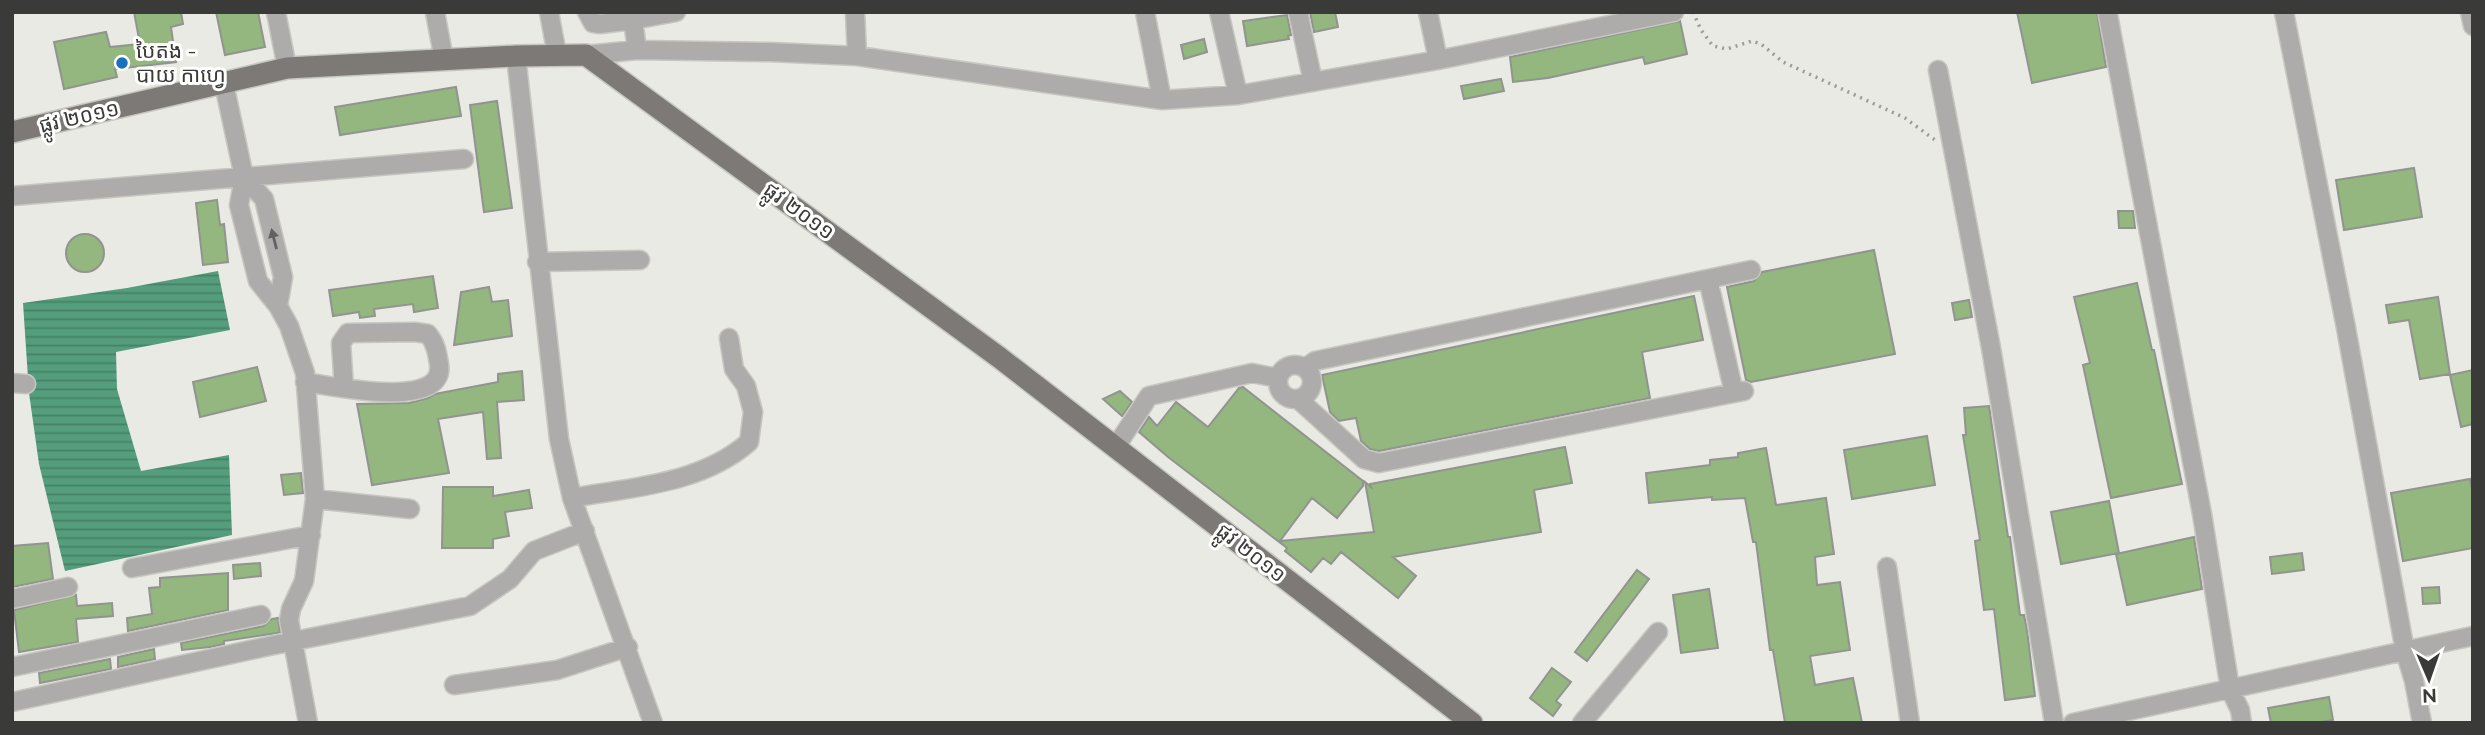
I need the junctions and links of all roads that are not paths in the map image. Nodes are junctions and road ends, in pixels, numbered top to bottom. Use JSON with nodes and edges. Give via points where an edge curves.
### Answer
{"nodes":[{"id":1,"x":276,"y":12,"type":"edge"},
{"id":2,"x":435,"y":12,"type":"edge"},
{"id":3,"x":549,"y":12,"type":"edge"},
{"id":4,"x":587,"y":12,"type":"edge"},
{"id":5,"x":676,"y":12,"type":"edge"},
{"id":6,"x":855,"y":12,"type":"edge"},
{"id":7,"x":1145,"y":12,"type":"edge"},
{"id":8,"x":1219,"y":12,"type":"edge"},
{"id":9,"x":1298,"y":12,"type":"edge"},
{"id":10,"x":1428,"y":12,"type":"edge"},
{"id":11,"x":1674,"y":12,"type":"edge"},
{"id":12,"x":2284,"y":12,"type":"edge"},
{"id":13,"x":2470,"y":12,"type":"edge"},
{"id":14,"x":2108,"y":15,"type":"dead end"},
{"id":15,"x":634,"y":20,"type":"junction"},
{"id":16,"x":2473,"y":26,"type":"edge"},
{"id":17,"x":637,"y":50,"type":"junction"},
{"id":18,"x":557,"y":55,"type":"junction"},
{"id":19,"x":586,"y":55,"type":"junction"},
{"id":20,"x":516,"y":56,"type":"junction"},
{"id":21,"x":857,"y":57,"type":"junction"},
{"id":22,"x":444,"y":60,"type":"junction"},
{"id":23,"x":1438,"y":60,"type":"junction"},
{"id":24,"x":287,"y":68,"type":"junction"},
{"id":25,"x":1938,"y":70,"type":"dead end"},
{"id":26,"x":1313,"y":82,"type":"junction"},
{"id":27,"x":224,"y":84,"type":"junction"},
{"id":28,"x":1238,"y":95,"type":"junction"},
{"id":29,"x":1162,"y":100,"type":"junction"},
{"id":30,"x":12,"y":132,"type":"edge"},
{"id":31,"x":464,"y":159,"type":"dead end"},
{"id":32,"x":244,"y":177,"type":"junction"},
{"id":33,"x":12,"y":197,"type":"edge"},
{"id":34,"x":640,"y":260,"type":"dead end"},
{"id":35,"x":537,"y":262,"type":"junction"},
{"id":36,"x":1751,"y":270,"type":"dead end"},
{"id":37,"x":1708,"y":279,"type":"junction"},
{"id":38,"x":278,"y":306,"type":"junction"},
{"id":39,"x":729,"y":338,"type":"dead end"},
{"id":40,"x":1305,"y":368,"type":"junction"},
{"id":41,"x":1278,"y":378,"type":"junction"},
{"id":42,"x":305,"y":383,"type":"junction"},
{"id":43,"x":344,"y":388,"type":"junction"},
{"id":44,"x":1298,"y":399,"type":"junction"},
{"id":45,"x":1115,"y":448,"type":"junction"},
{"id":46,"x":572,"y":498,"type":"junction"},
{"id":47,"x":315,"y":499,"type":"junction"},
{"id":48,"x":410,"y":509,"type":"dead end"},
{"id":49,"x":586,"y":531,"type":"junction"},
{"id":50,"x":311,"y":535,"type":"junction"},
{"id":51,"x":1887,"y":567,"type":"dead end"},
{"id":52,"x":132,"y":568,"type":"dead end"},
{"id":53,"x":68,"y":587,"type":"dead end"},
{"id":54,"x":12,"y":599,"type":"edge"},
{"id":55,"x":261,"y":615,"type":"dead end"},
{"id":56,"x":1658,"y":632,"type":"dead end"},
{"id":57,"x":2473,"y":636,"type":"edge"},
{"id":58,"x":292,"y":641,"type":"junction"},
{"id":59,"x":628,"y":647,"type":"junction"},
{"id":60,"x":2404,"y":651,"type":"junction"},
{"id":61,"x":12,"y":667,"type":"edge"},
{"id":62,"x":454,"y":685,"type":"dead end"},
{"id":63,"x":2230,"y":689,"type":"junction"},
{"id":64,"x":12,"y":702,"type":"edge"},
{"id":65,"x":308,"y":723,"type":"edge"},
{"id":66,"x":653,"y":723,"type":"edge"},
{"id":67,"x":1472,"y":723,"type":"edge"},
{"id":68,"x":1582,"y":723,"type":"edge"},
{"id":69,"x":1910,"y":723,"type":"edge"},
{"id":70,"x":2054,"y":723,"type":"edge"},
{"id":71,"x":2073,"y":723,"type":"edge"},
{"id":72,"x":2242,"y":723,"type":"edge"},
{"id":73,"x":2422,"y":723,"type":"edge"}],
"edges":[{"from":1,"to":24,"type":"street"},
{"from":2,"to":22,"type":"street"},
{"from":3,"to":18,"type":"street"},
{"from":4,"to":15,"type":"street","via":[[593,23]]},
{"from":5,"to":15,"type":"street"},
{"from":6,"to":21,"type":"street"},
{"from":7,"to":29,"type":"street"},
{"from":8,"to":28,"type":"street"},
{"from":9,"to":26,"type":"street"},
{"from":10,"to":23,"type":"street"},
{"from":11,"to":23,"type":"street"},
{"from":12,"to":60,"type":"street"},
{"from":13,"to":16,"type":"street"},
{"from":14,"to":63,"type":"street","via":[[2200,500]]},
{"from":15,"to":17,"type":"street"},
{"from":17,"to":19,"type":"street"},
{"from":17,"to":21,"type":"street"},
{"from":18,"to":19,"type":"main road","name":"ផ្លូវ ២០១១"},
{"from":18,"to":20,"type":"main road","name":"ផ្លូវ ២០១១"},
{"from":19,"to":45,"type":"main road","name":"ផ្លូវ ២០១១","via":[[1000,358]]},
{"from":20,"to":22,"type":"main road","name":"ផ្លូវ ២០១១"},
{"from":20,"to":35,"type":"street"},
{"from":21,"to":29,"type":"street"},
{"from":22,"to":24,"type":"main road","name":"ផ្លូវ ២០១១"},
{"from":23,"to":26,"type":"street"},
{"from":24,"to":27,"type":"main road","name":"ផ្លូវ ២០១១"},
{"from":25,"to":70,"type":"street"},
{"from":26,"to":28,"type":"street"},
{"from":27,"to":30,"type":"main road","name":"ផ្លូវ ២០១១"},
{"from":27,"to":32,"type":"street"},
{"from":28,"to":29,"type":"street"},
{"from":31,"to":32,"type":"street"},
{"from":32,"to":33,"type":"street"},
{"from":32,"to":38,"type":"street","via":[[239,205],[258,281]]},
{"from":38,"to":32,"type":"street","one_way":true,"via":[[283,277],[264,199]]},
{"from":34,"to":35,"type":"street"},
{"from":35,"to":46,"type":"street","via":[[559,439]]},
{"from":36,"to":37,"type":"street"},
{"from":37,"to":40,"type":"street","via":[[1315,361]]},
{"from":37,"to":44,"type":"street","via":[[1739,392],[1379,463],[1364,459]]},
{"from":38,"to":42,"type":"street","via":[[296,342]]},
{"from":39,"to":46,"type":"street","via":[[734,369],[746,386],[753,412],[749,442],[732,457],[672,481]]},
{"from":40,"to":41,"type":"street","via":[[1289,366]]},
{"from":40,"to":44,"type":"street","via":[[1311,389]]},
{"from":41,"to":44,"type":"street","via":[[1282,394]]},
{"from":41,"to":45,"type":"street","via":[[1252,373],[1149,396]]},
{"from":42,"to":43,"type":"street"},
{"from":42,"to":47,"type":"street"},
{"from":43,"to":43,"type":"street","via":[[388,393],[428,387],[440,373],[436,343],[428,334],[415,332],[348,333],[341,343]]},
{"from":45,"to":67,"type":"main road","name":"ផ្លូវ ២០១១"},
{"from":46,"to":49,"type":"street"},
{"from":47,"to":48,"type":"street"},
{"from":47,"to":50,"type":"street"},
{"from":49,"to":58,"type":"street","via":[[534,551],[510,579],[470,607]]},
{"from":49,"to":59,"type":"street"},
{"from":50,"to":52,"type":"street"},
{"from":50,"to":58,"type":"street","via":[[304,581],[289,620]]},
{"from":51,"to":69,"type":"street"},
{"from":53,"to":54,"type":"street"},
{"from":55,"to":61,"type":"street"},
{"from":56,"to":68,"type":"street"},
{"from":57,"to":60,"type":"street"},
{"from":58,"to":64,"type":"street"},
{"from":58,"to":65,"type":"street"},
{"from":59,"to":62,"type":"street","via":[[557,670]]},
{"from":59,"to":66,"type":"street"},
{"from":60,"to":63,"type":"street"},
{"from":60,"to":73,"type":"street"},
{"from":63,"to":71,"type":"street"},
{"from":63,"to":72,"type":"street"}]}
